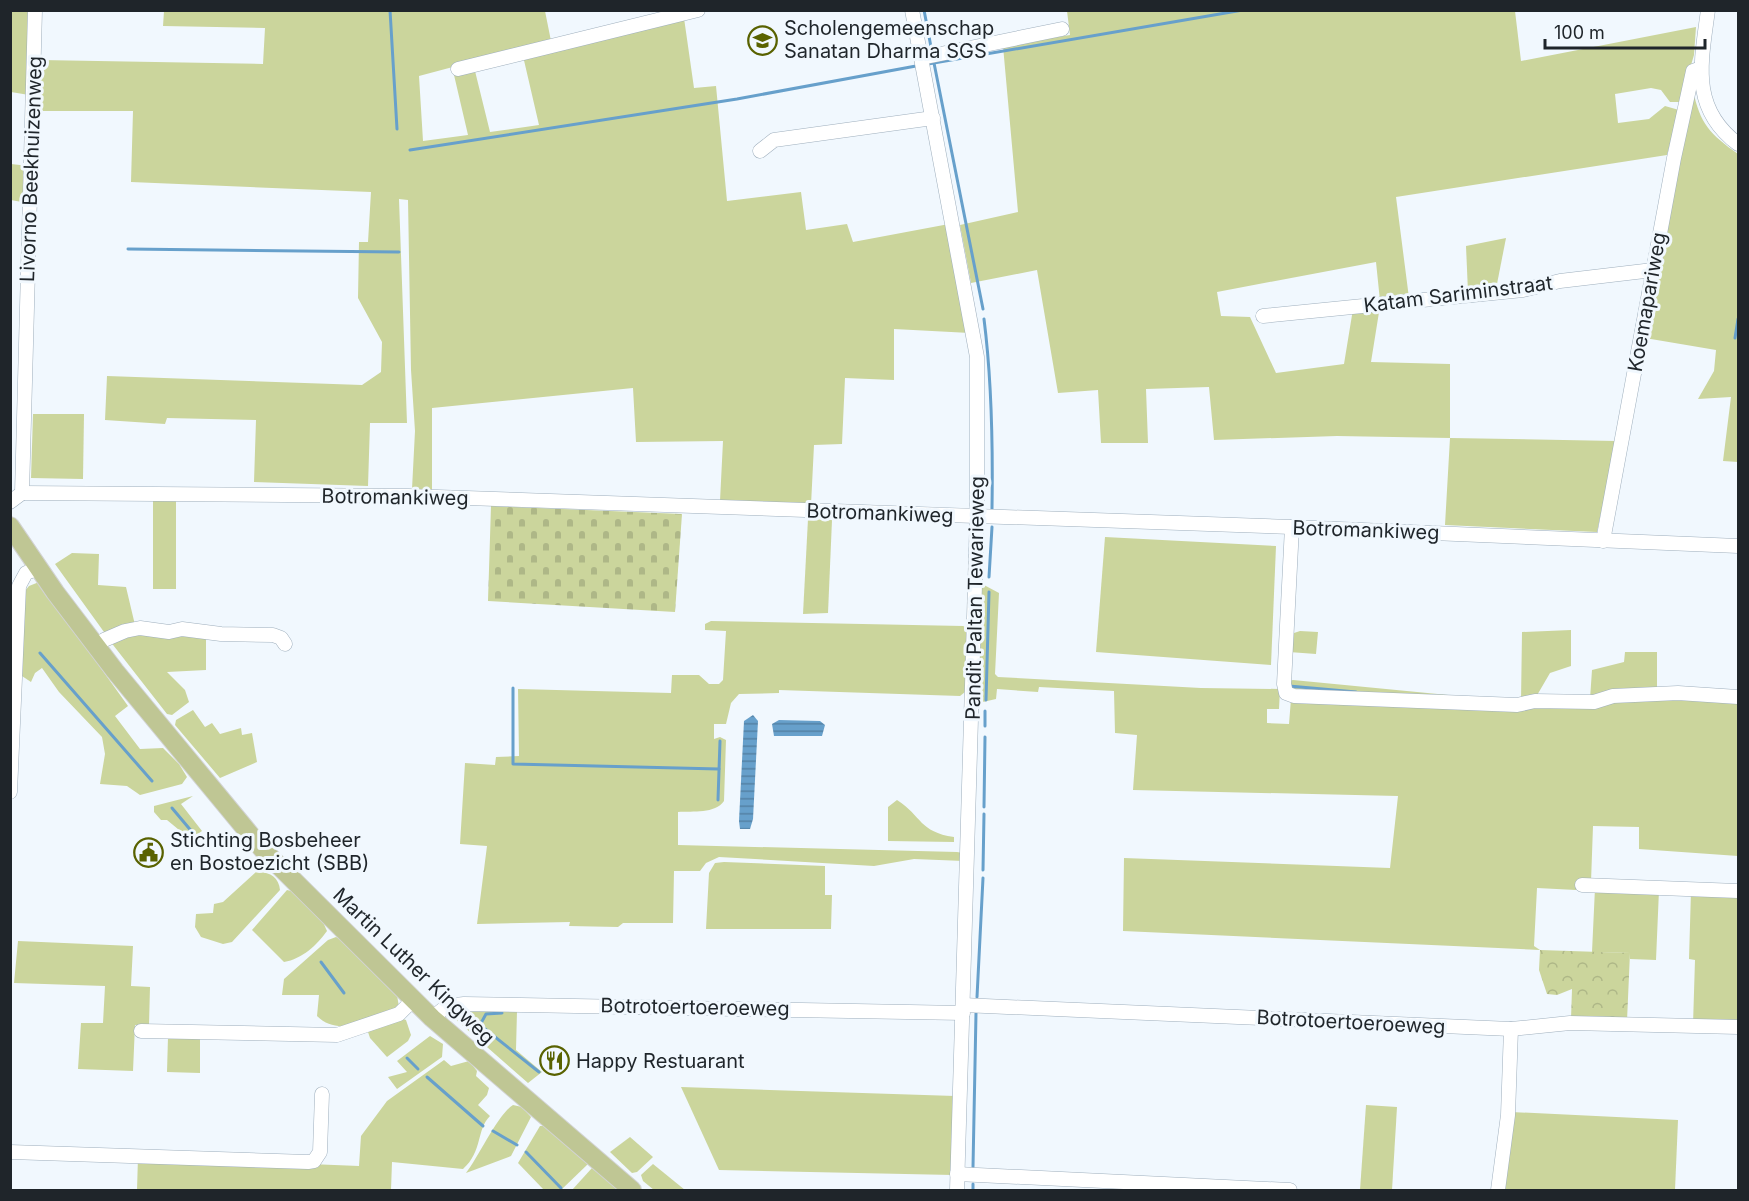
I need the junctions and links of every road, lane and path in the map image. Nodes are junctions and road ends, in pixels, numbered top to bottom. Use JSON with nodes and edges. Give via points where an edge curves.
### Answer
{"nodes":[{"id":1,"x":35,"y":10,"type":"edge"},
{"id":2,"x":698,"y":10,"type":"edge"},
{"id":3,"x":912,"y":10,"type":"edge"},
{"id":4,"x":1708,"y":10,"type":"edge"},
{"id":5,"x":1062,"y":29,"type":"dead end"},
{"id":6,"x":921,"y":58,"type":"junction"},
{"id":7,"x":1701,"y":68,"type":"junction"},
{"id":8,"x":458,"y":69,"type":"dead end"},
{"id":9,"x":933,"y":118,"type":"junction"},
{"id":10,"x":1738,"y":144,"type":"edge"},
{"id":11,"x":760,"y":151,"type":"dead end"},
{"id":12,"x":1653,"y":270,"type":"junction"},
{"id":13,"x":1263,"y":316,"type":"dead end"},
{"id":14,"x":22,"y":493,"type":"junction"},
{"id":15,"x":10,"y":502,"type":"edge"},
{"id":16,"x":977,"y":517,"type":"junction"},
{"id":17,"x":10,"y":526,"type":"edge"},
{"id":18,"x":1292,"y":527,"type":"junction"},
{"id":19,"x":1603,"y":541,"type":"junction"},
{"id":20,"x":1738,"y":546,"type":"edge"},
{"id":21,"x":39,"y":568,"type":"junction"},
{"id":22,"x":104,"y":640,"type":"dead end"},
{"id":23,"x":285,"y":644,"type":"dead end"},
{"id":24,"x":1738,"y":697,"type":"edge"},
{"id":25,"x":10,"y":792,"type":"edge"},
{"id":26,"x":1582,"y":885,"type":"dead end"},
{"id":27,"x":1738,"y":891,"type":"edge"},
{"id":28,"x":414,"y":999,"type":"junction"},
{"id":29,"x":963,"y":1009,"type":"junction"},
{"id":30,"x":432,"y":1018,"type":"junction"},
{"id":31,"x":1738,"y":1028,"type":"edge"},
{"id":32,"x":1511,"y":1029,"type":"junction"},
{"id":33,"x":141,"y":1031,"type":"dead end"},
{"id":34,"x":322,"y":1094,"type":"dead end"},
{"id":35,"x":10,"y":1152,"type":"edge"},
{"id":36,"x":957,"y":1174,"type":"junction"},
{"id":37,"x":632,"y":1191,"type":"edge"},
{"id":38,"x":957,"y":1191,"type":"edge"},
{"id":39,"x":1290,"y":1191,"type":"edge"},
{"id":40,"x":1498,"y":1191,"type":"edge"}],
"edges":[{"from":1,"to":14,"type":"street","name":"Livorno Beekhuizenweg"},
{"from":2,"to":8,"type":"street"},
{"from":3,"to":6,"type":"street","name":"Pandit Paltan Tewarieweg"},
{"from":4,"to":7,"type":"street"},
{"from":5,"to":6,"type":"street"},
{"from":6,"to":9,"type":"street","name":"Pandit Paltan Tewarieweg"},
{"from":7,"to":10,"type":"street","via":[[1710,114]]},
{"from":7,"to":12,"type":"street","name":"Koemapariweg","via":[[1693,72]]},
{"from":9,"to":11,"type":"street","via":[[774,140]]},
{"from":9,"to":16,"type":"street","name":"Pandit Paltan Tewarieweg","via":[[978,357]]},
{"from":12,"to":13,"type":"street","name":"Katam Sariminstraat","via":[[1560,281],[1523,290]]},
{"from":12,"to":19,"type":"street","name":"Koemapariweg"},
{"from":14,"to":15,"type":"street"},
{"from":14,"to":16,"type":"street","name":"Botromankiweg","via":[[408,496]]},
{"from":16,"to":18,"type":"street","name":"Botromankiweg"},
{"from":16,"to":29,"type":"street","name":"Pandit Paltan Tewarieweg"},
{"from":17,"to":21,"type":"main road","name":"Martin Luther Kingweg"},
{"from":18,"to":19,"type":"street","name":"Botromankiweg"},
{"from":18,"to":24,"type":"street","via":[[1284,684],[1287,693],[1294,696],[1517,705],[1678,693]]},
{"from":19,"to":20,"type":"street","name":"Botromankiweg"},
{"from":21,"to":25,"type":"street","via":[[26,573],[20,586]]},
{"from":21,"to":28,"type":"main road","name":"Martin Luther Kingweg","via":[[115,671],[263,849]]},
{"from":22,"to":23,"type":"street","via":[[140,628],[273,635]]},
{"from":26,"to":27,"type":"street"},
{"from":28,"to":30,"type":"main road","name":"Martin Luther Kingweg"},
{"from":28,"to":33,"type":"street","via":[[399,1014],[337,1035]]},
{"from":29,"to":30,"type":"street","name":"Botrotoertoeroeweg","via":[[464,1004],[447,1006]]},
{"from":29,"to":32,"type":"street","name":"Botrotoertoeroeweg"},
{"from":29,"to":36,"type":"street","name":"Pandit Paltan Tewarieweg"},
{"from":30,"to":37,"type":"main road","name":"Martin Luther Kingweg"},
{"from":31,"to":32,"type":"street","name":"Botrotoertoeroeweg","via":[[1570,1023]]},
{"from":32,"to":40,"type":"street","via":[[1508,1115]]},
{"from":34,"to":35,"type":"street","via":[[320,1152],[314,1161]]},
{"from":36,"to":38,"type":"street","name":"Pandit Paltan Tewarieweg"},
{"from":36,"to":39,"type":"street"}]}
